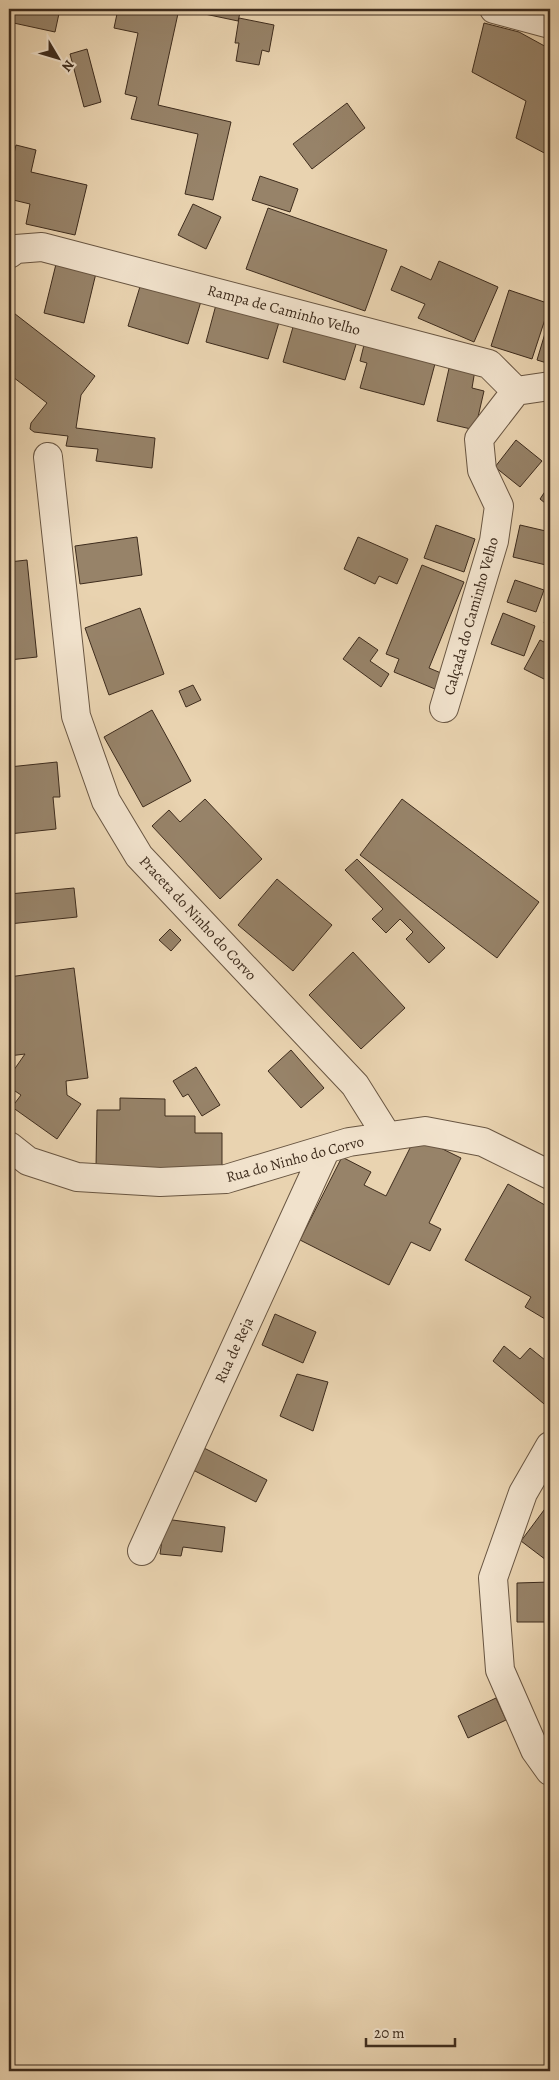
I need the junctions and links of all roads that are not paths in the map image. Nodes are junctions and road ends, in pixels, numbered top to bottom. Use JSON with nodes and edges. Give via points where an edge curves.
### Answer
{"nodes":[{"id":1,"x":494,"y":9,"type":"edge"},
{"id":2,"x":550,"y":24,"type":"edge"},
{"id":3,"x":9,"y":254,"type":"edge"},
{"id":4,"x":550,"y":386,"type":"edge"},
{"id":5,"x":516,"y":390,"type":"junction"},
{"id":6,"x":48,"y":457,"type":"dead end"},
{"id":7,"x":444,"y":708,"type":"dead end"},
{"id":8,"x":387,"y":1136,"type":"junction"},
{"id":9,"x":9,"y":1146,"type":"edge"},
{"id":10,"x":326,"y":1149,"type":"junction"},
{"id":11,"x":550,"y":1175,"type":"edge"},
{"id":12,"x":550,"y":1446,"type":"edge"},
{"id":13,"x":142,"y":1551,"type":"dead end"},
{"id":14,"x":550,"y":1771,"type":"edge"}],
"edges":[{"from":1,"to":2,"type":"street"},
{"from":3,"to":5,"type":"street","name":"Rampa de Caminho Velho","via":[[16,249],[42,247],[489,364]]},
{"from":4,"to":5,"type":"street"},
{"from":5,"to":7,"type":"street","name":"Calçada do Caminho Velho","via":[[479,439],[482,470],[499,506],[494,541]]},
{"from":6,"to":8,"type":"street","name":"Praceta do Ninho do Corvo","via":[[76,716],[106,801],[139,856],[355,1085]]},
{"from":8,"to":10,"type":"street","name":"Rua do Ninho do Corvo"},
{"from":8,"to":11,"type":"street","name":"Rua do Ninho do Corvo","via":[[425,1131],[483,1142]]},
{"from":9,"to":10,"type":"street","name":"Rua do Ninho do Corvo","via":[[28,1161],[77,1177],[160,1182],[226,1179]]},
{"from":10,"to":13,"type":"street","name":"Rua de Reja"},
{"from":12,"to":14,"type":"street","via":[[523,1493],[493,1578],[500,1670],[535,1750]]}]}
